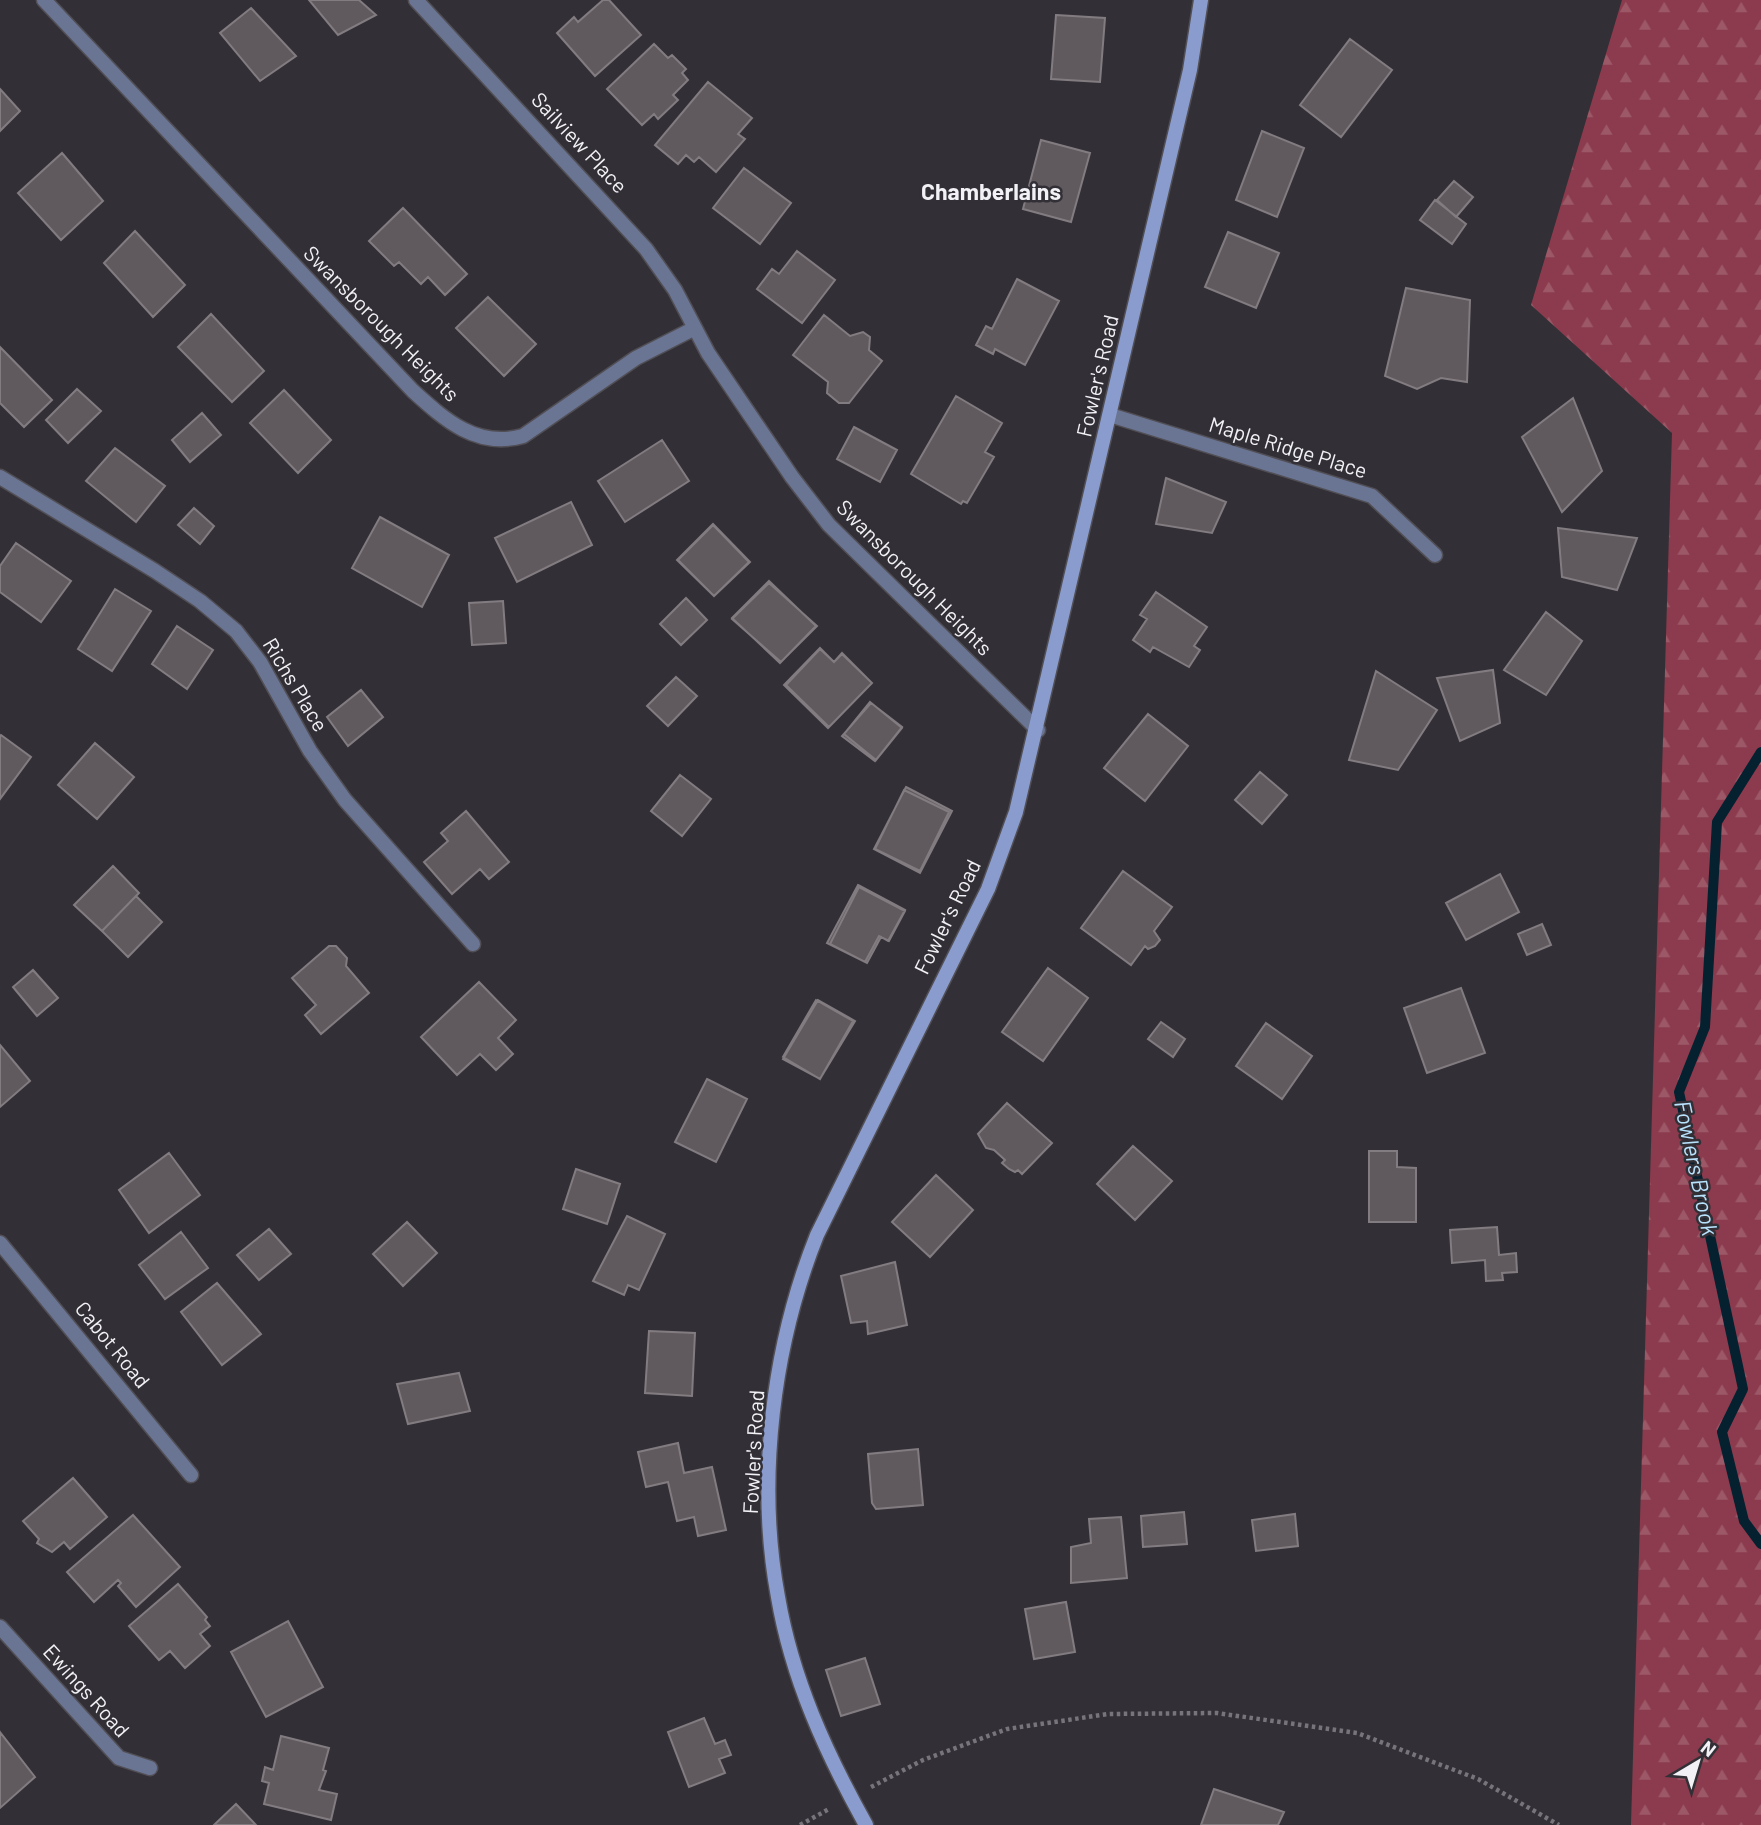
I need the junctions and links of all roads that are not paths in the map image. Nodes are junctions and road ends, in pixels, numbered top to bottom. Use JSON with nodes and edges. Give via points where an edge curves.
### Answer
{"nodes":[{"id":1,"x":44,"y":0,"type":"edge"},
{"id":2,"x":416,"y":0,"type":"edge"},
{"id":3,"x":1201,"y":0,"type":"edge"},
{"id":4,"x":692,"y":329,"type":"junction"},
{"id":5,"x":1110,"y":415,"type":"junction"},
{"id":6,"x":0,"y":477,"type":"edge"},
{"id":7,"x":1435,"y":555,"type":"dead end"},
{"id":8,"x":1038,"y":730,"type":"junction"},
{"id":9,"x":473,"y":944,"type":"dead end"},
{"id":10,"x":0,"y":1243,"type":"edge"},
{"id":11,"x":191,"y":1475,"type":"dead end"},
{"id":12,"x":0,"y":1627,"type":"edge"},
{"id":13,"x":150,"y":1768,"type":"dead end"},
{"id":14,"x":866,"y":1825,"type":"edge"}],
"edges":[{"from":1,"to":4,"type":"street","name":"Swansborough Heights","via":[[413,391],[468,434],[506,441],[523,436],[636,358]]},
{"from":2,"to":4,"type":"street","name":"Sailview Place","via":[[646,250],[675,290]]},
{"from":3,"to":5,"type":"street","name":"Fowler's Road","via":[[1190,70]]},
{"from":4,"to":8,"type":"street","name":"Swansborough Heights","via":[[829,525]]},
{"from":5,"to":7,"type":"street","name":"Maple Ridge Place","via":[[1372,496]]},
{"from":5,"to":8,"type":"street","name":"Fowler's Road"},
{"from":6,"to":9,"type":"street","name":"Richs Place","via":[[155,571],[236,631],[345,800]]},
{"from":8,"to":14,"type":"street","name":"Fowler's Road","via":[[1016,812],[988,889],[817,1235],[785,1342],[770,1462],[777,1594],[810,1710]]},
{"from":10,"to":11,"type":"street","name":"Cabot Road"},
{"from":12,"to":13,"type":"street","name":"Ewings Road","via":[[118,1758]]}]}
